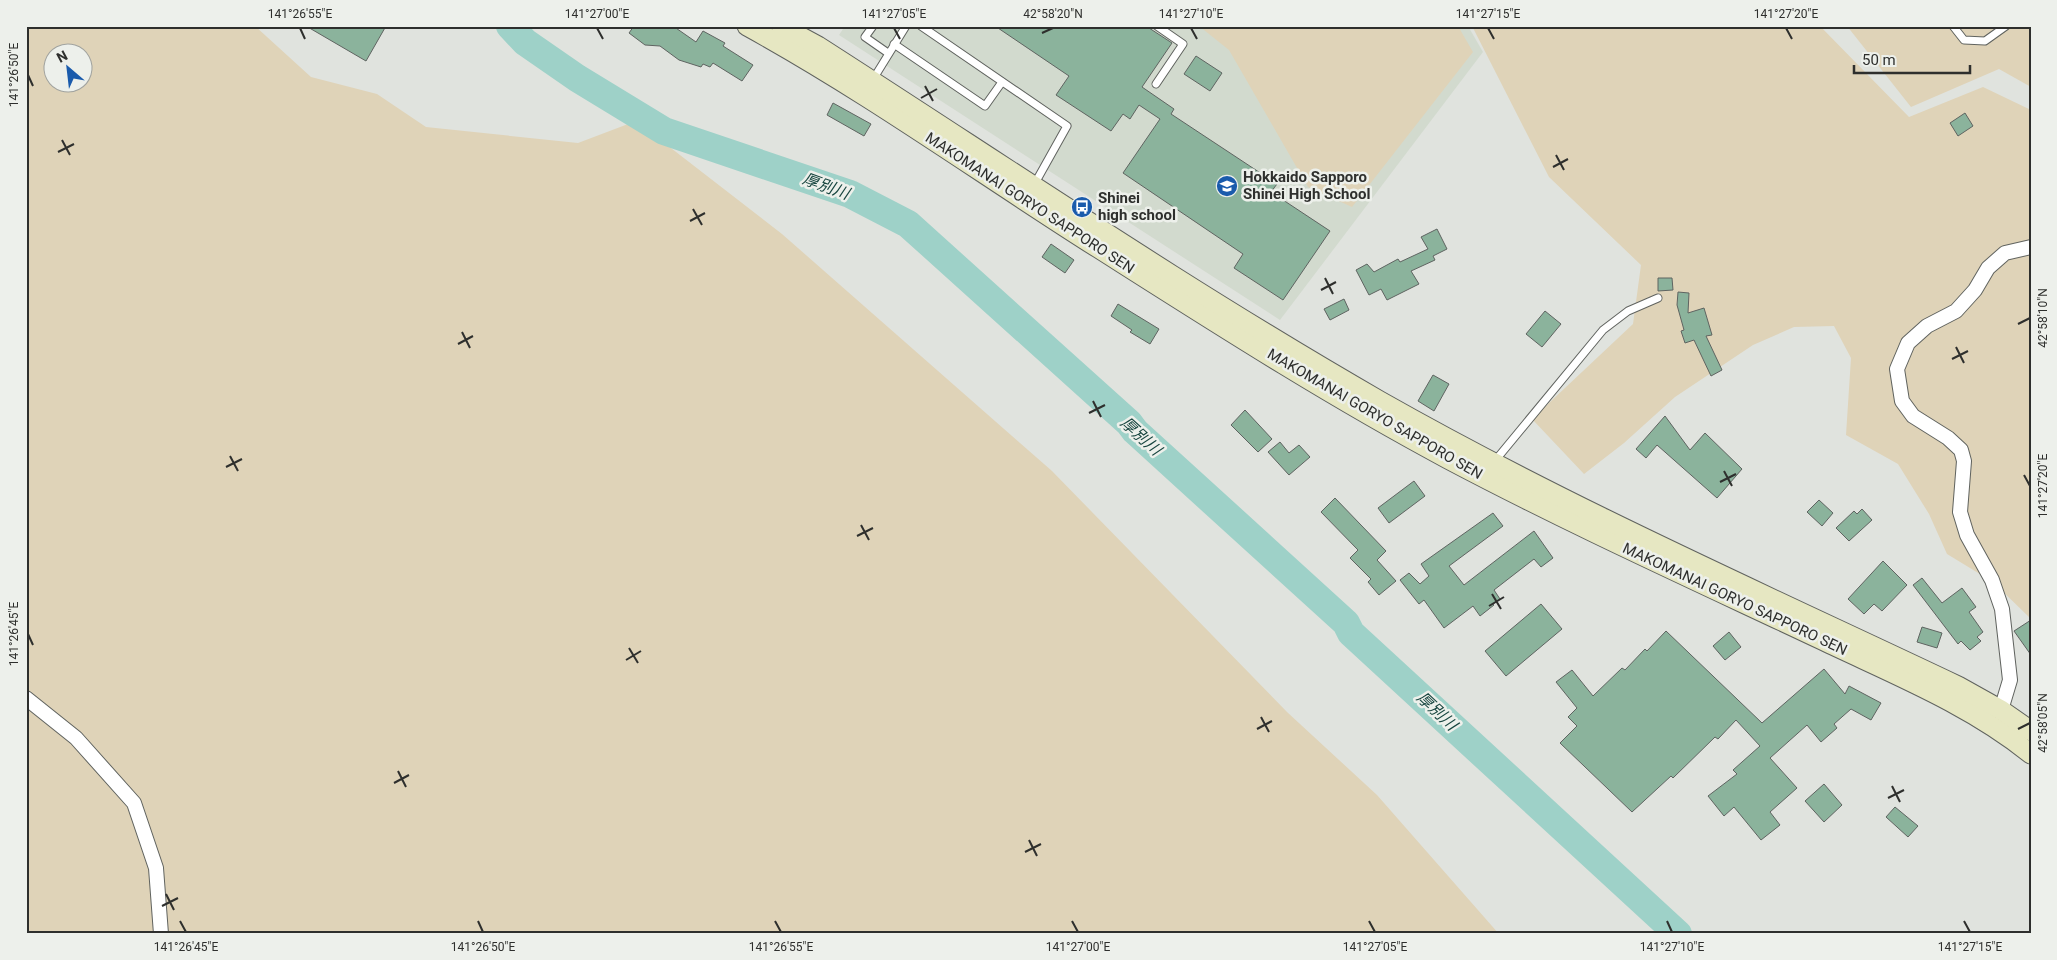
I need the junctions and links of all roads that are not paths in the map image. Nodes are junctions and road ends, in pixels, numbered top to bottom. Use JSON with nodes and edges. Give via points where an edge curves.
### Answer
{"nodes":[{"id":1,"x":747,"y":26,"type":"edge"},
{"id":2,"x":782,"y":26,"type":"edge"},
{"id":3,"x":873,"y":26,"type":"edge"},
{"id":4,"x":906,"y":26,"type":"edge"},
{"id":5,"x":921,"y":26,"type":"edge"},
{"id":6,"x":1156,"y":26,"type":"edge"},
{"id":7,"x":1953,"y":26,"type":"edge"},
{"id":8,"x":2006,"y":26,"type":"edge"},
{"id":9,"x":894,"y":44,"type":"junction"},
{"id":10,"x":888,"y":53,"type":"junction"},
{"id":11,"x":872,"y":81,"type":"junction"},
{"id":12,"x":1002,"y":82,"type":"junction"},
{"id":13,"x":1156,"y":84,"type":"dead end"},
{"id":14,"x":1034,"y":186,"type":"junction"},
{"id":15,"x":2031,"y":247,"type":"edge"},
{"id":16,"x":1658,"y":298,"type":"dead end"},
{"id":17,"x":1488,"y":469,"type":"junction"},
{"id":18,"x":26,"y":698,"type":"edge"},
{"id":19,"x":2001,"y":710,"type":"junction"},
{"id":20,"x":2031,"y":731,"type":"edge"},
{"id":21,"x":2031,"y":754,"type":"edge"},
{"id":22,"x":160,"y":934,"type":"edge"}],
"edges":[{"from":1,"to":17,"type":"main road","name":"MAKOMANAI GORYO SAPPORO SEN","via":[[821,67],[1097,248],[1308,379]]},
{"from":2,"to":11,"type":"main road","name":"MAKOMANAI GORYO SAPPORO SEN"},
{"from":3,"to":10,"type":"lane","via":[[865,37]]},
{"from":4,"to":9,"type":"lane"},
{"from":5,"to":12,"type":"lane"},
{"from":6,"to":13,"type":"lane","via":[[1183,44]]},
{"from":7,"to":8,"type":"lane","via":[[1964,40],[1986,41]]},
{"from":9,"to":10,"type":"lane"},
{"from":9,"to":12,"type":"lane","via":[[985,106]]},
{"from":10,"to":11,"type":"lane"},
{"from":11,"to":14,"type":"main road","name":"MAKOMANAI GORYO SAPPORO SEN"},
{"from":12,"to":14,"type":"lane","via":[[1067,126]]},
{"from":14,"to":17,"type":"main road","name":"MAKOMANAI GORYO SAPPORO SEN","via":[[1260,331]]},
{"from":15,"to":19,"type":"street","via":[[2005,253],[1988,268],[1975,290],[1956,311],[1927,326],[1908,343],[1897,369],[1902,401],[1913,416],[1961,450],[1964,461],[1960,512],[1967,535],[1992,580],[2002,609],[2010,680]]},
{"from":16,"to":17,"type":"lane","via":[[1628,311],[1603,330]]},
{"from":17,"to":19,"type":"main road","name":"MAKOMANAI GORYO SAPPORO SEN","via":[[1631,532],[1958,686]]},
{"from":17,"to":21,"type":"main road","name":"MAKOMANAI GORYO SAPPORO SEN","via":[[1555,513],[1945,699],[2014,740]]},
{"from":18,"to":22,"type":"street","via":[[76,738],[134,803],[156,868]]},
{"from":19,"to":20,"type":"main road","name":"MAKOMANAI GORYO SAPPORO SEN"}]}
